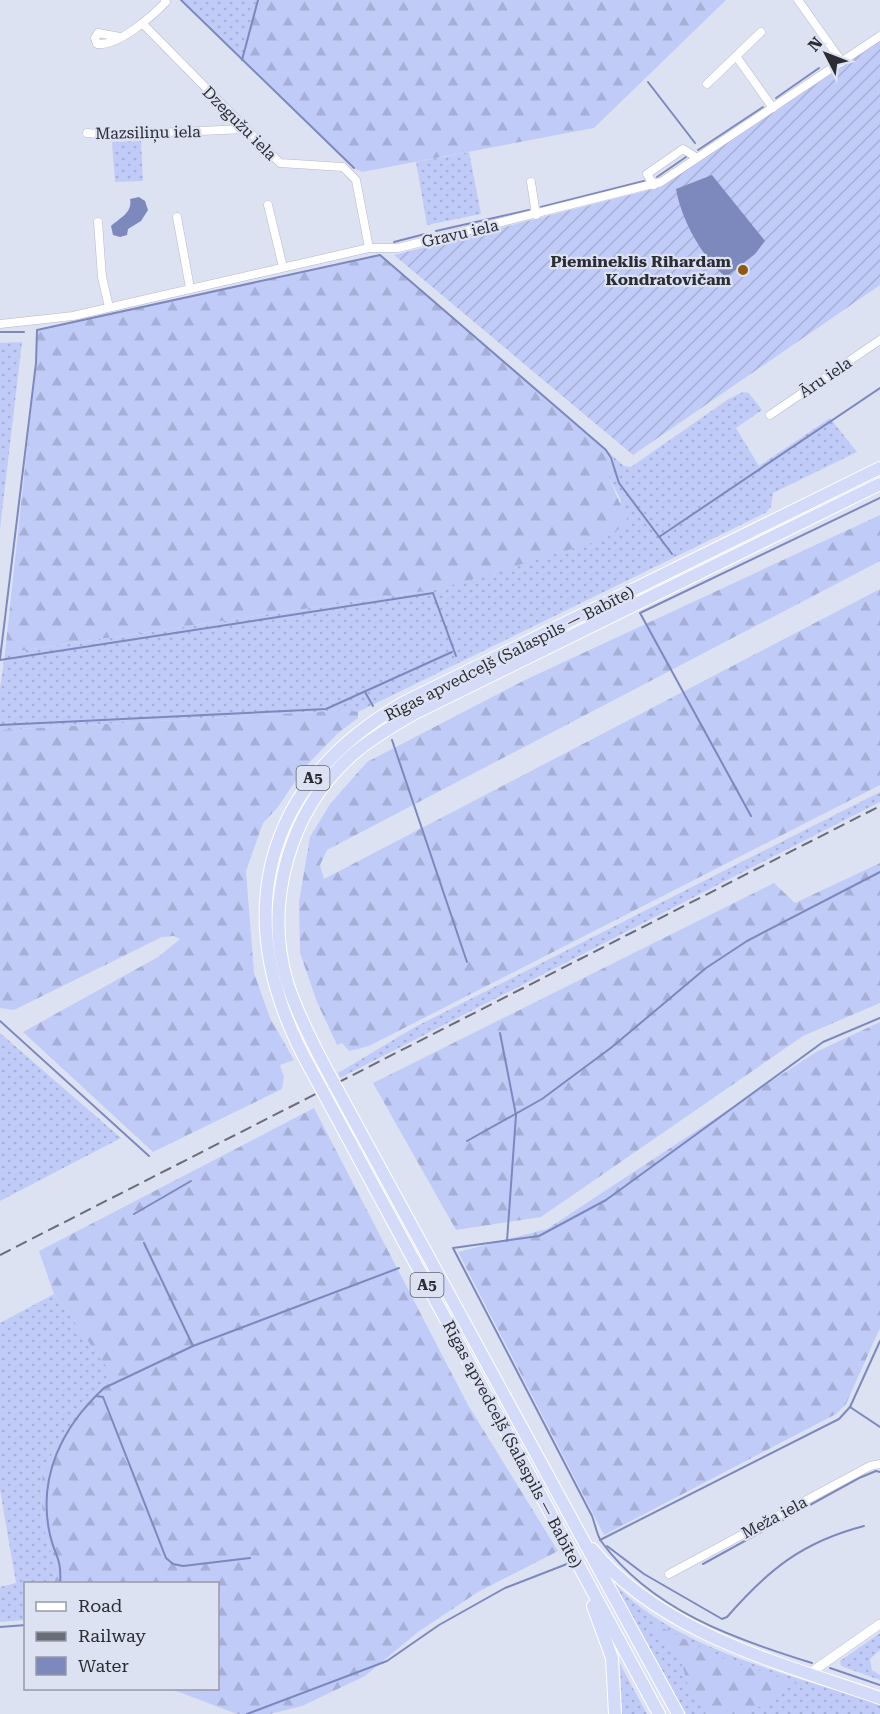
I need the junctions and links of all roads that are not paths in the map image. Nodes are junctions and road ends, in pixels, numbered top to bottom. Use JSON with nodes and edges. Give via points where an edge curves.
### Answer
{"nodes":[{"id":1,"x":165,"y":0,"type":"edge"},
{"id":2,"x":798,"y":0,"type":"edge"},
{"id":3,"x":143,"y":24,"type":"junction"},
{"id":4,"x":761,"y":32,"type":"dead end"},
{"id":5,"x":880,"y":36,"type":"edge"},
{"id":6,"x":120,"y":37,"type":"dead end"},
{"id":7,"x":736,"y":56,"type":"junction"},
{"id":8,"x":842,"y":62,"type":"junction"},
{"id":9,"x":707,"y":84,"type":"dead end"},
{"id":10,"x":773,"y":108,"type":"junction"},
{"id":11,"x":245,"y":129,"type":"junction"},
{"id":12,"x":87,"y":133,"type":"dead end"},
{"id":13,"x":697,"y":158,"type":"junction"},
{"id":14,"x":531,"y":182,"type":"dead end"},
{"id":15,"x":654,"y":185,"type":"junction"},
{"id":16,"x":268,"y":205,"type":"dead end"},
{"id":17,"x":536,"y":215,"type":"junction"},
{"id":18,"x":177,"y":216,"type":"dead end"},
{"id":19,"x":98,"y":222,"type":"dead end"},
{"id":20,"x":369,"y":248,"type":"junction"},
{"id":21,"x":283,"y":267,"type":"junction"},
{"id":22,"x":190,"y":288,"type":"junction"},
{"id":23,"x":109,"y":307,"type":"junction"},
{"id":24,"x":0,"y":324,"type":"edge"},
{"id":25,"x":880,"y":340,"type":"edge"},
{"id":26,"x":770,"y":415,"type":"dead end"},
{"id":27,"x":880,"y":468,"type":"edge"},
{"id":28,"x":880,"y":484,"type":"edge"},
{"id":29,"x":880,"y":1464,"type":"edge"},
{"id":30,"x":576,"y":1529,"type":"junction"},
{"id":31,"x":581,"y":1571,"type":"junction"},
{"id":32,"x":669,"y":1574,"type":"dead end"},
{"id":33,"x":880,"y":1624,"type":"edge"},
{"id":34,"x":810,"y":1673,"type":"junction"},
{"id":35,"x":880,"y":1698,"type":"edge"},
{"id":36,"x":615,"y":1714,"type":"edge"},
{"id":37,"x":659,"y":1714,"type":"edge"},
{"id":38,"x":678,"y":1714,"type":"edge"}],
"edges":[{"from":1,"to":3,"type":"street"},
{"from":2,"to":8,"type":"street"},
{"from":3,"to":6,"type":"street"},
{"from":3,"to":11,"type":"street","name":"Dzegužu iela"},
{"from":4,"to":7,"type":"street"},
{"from":5,"to":8,"type":"street","name":"Gravu iela"},
{"from":7,"to":9,"type":"street"},
{"from":7,"to":10,"type":"street"},
{"from":8,"to":10,"type":"street","name":"Gravu iela"},
{"from":10,"to":13,"type":"street","name":"Gravu iela"},
{"from":11,"to":12,"type":"street","name":"Mazsiliņu iela"},
{"from":11,"to":20,"type":"street","name":"Dzegužu iela","via":[[280,163],[342,167],[357,180]]},
{"from":13,"to":15,"type":"street","name":"Gravu iela"},
{"from":13,"to":15,"type":"street","via":[[683,149],[647,174]]},
{"from":14,"to":17,"type":"street"},
{"from":15,"to":17,"type":"street","name":"Gravu iela"},
{"from":16,"to":21,"type":"street"},
{"from":17,"to":20,"type":"street","name":"Gravu iela","via":[[398,248]]},
{"from":18,"to":22,"type":"street"},
{"from":19,"to":23,"type":"street","via":[[102,277]]},
{"from":20,"to":21,"type":"street","name":"Gravu iela"},
{"from":21,"to":22,"type":"street","name":"Gravu iela"},
{"from":22,"to":23,"type":"street","name":"Gravu iela"},
{"from":23,"to":24,"type":"street","name":"Gravu iela"},
{"from":25,"to":26,"type":"street","name":"Āru iela"},
{"from":27,"to":31,"type":"highway","name":"Rīgas apvedceļš (Salaspils — Babīte)","number":"A5","bridge":true,"via":[[403,704],[356,734],[326,761],[300,794],[272,864],[266,906],[267,948],[274,987],[290,1028]]},
{"from":28,"to":30,"type":"highway","name":"Rīgas apvedceļš (Salaspils — Babīte)","number":"A5","bridge":true,"via":[[415,713],[371,740],[339,768],[314,799],[295,835],[279,910],[287,981],[300,1016]]},
{"from":29,"to":32,"type":"street","name":"Meža iela"},
{"from":30,"to":34,"type":"highway","via":[[616,1574],[677,1618],[712,1637]]},
{"from":30,"to":38,"type":"highway","name":"Rīgas apvedceļš (Salaspils — Babīte)","number":"A5"},
{"from":31,"to":36,"type":"highway","via":[[612,1658]]},
{"from":31,"to":37,"type":"highway","name":"Rīgas apvedceļš (Salaspils — Babīte)","number":"A5"},
{"from":33,"to":34,"type":"street"},
{"from":34,"to":35,"type":"highway"}]}
